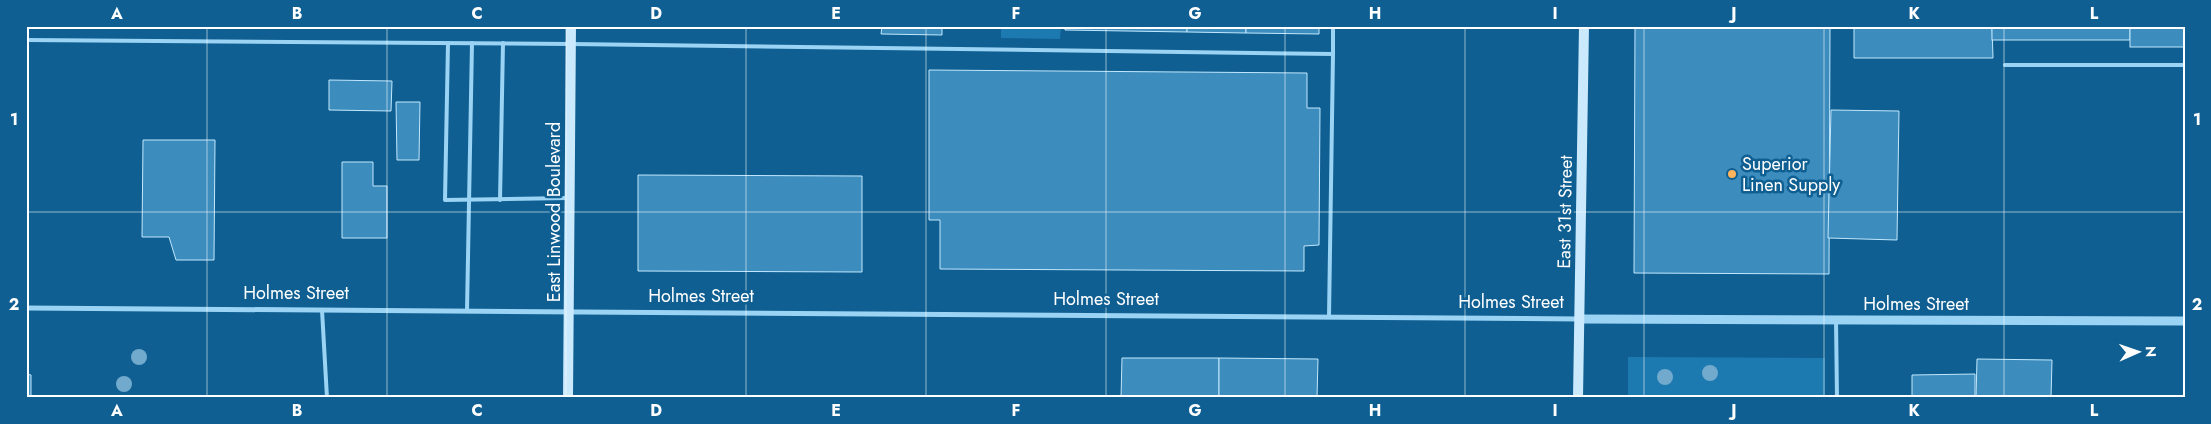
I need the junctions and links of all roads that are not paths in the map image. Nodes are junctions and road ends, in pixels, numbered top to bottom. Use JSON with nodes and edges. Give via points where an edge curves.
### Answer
{"nodes":[{"id":1,"x":571,"y":26,"type":"edge"},
{"id":2,"x":1333,"y":26,"type":"edge"},
{"id":3,"x":1584,"y":26,"type":"edge"},
{"id":4,"x":26,"y":40,"type":"edge"},
{"id":5,"x":448,"y":43,"type":"junction"},
{"id":6,"x":472,"y":43,"type":"junction"},
{"id":7,"x":503,"y":43,"type":"junction"},
{"id":8,"x":571,"y":44,"type":"junction"},
{"id":9,"x":1333,"y":54,"type":"junction"},
{"id":10,"x":2005,"y":65,"type":"dead end"},
{"id":11,"x":2185,"y":65,"type":"edge"},
{"id":12,"x":571,"y":198,"type":"junction"},
{"id":13,"x":468,"y":200,"type":"junction"},
{"id":14,"x":500,"y":200,"type":"junction"},
{"id":15,"x":26,"y":308,"type":"edge"},
{"id":16,"x":322,"y":310,"type":"junction"},
{"id":17,"x":467,"y":311,"type":"junction"},
{"id":18,"x":570,"y":311,"type":"junction"},
{"id":19,"x":1329,"y":317,"type":"junction"},
{"id":20,"x":1580,"y":319,"type":"junction"},
{"id":21,"x":1836,"y":320,"type":"junction"},
{"id":22,"x":2185,"y":321,"type":"edge"},
{"id":23,"x":328,"y":398,"type":"edge"},
{"id":24,"x":568,"y":398,"type":"edge"},
{"id":25,"x":1578,"y":398,"type":"edge"},
{"id":26,"x":1837,"y":398,"type":"edge"}],
"edges":[{"from":1,"to":8,"type":"main road","name":"East Linwood Boulevard"},
{"from":2,"to":9,"type":"lane"},
{"from":3,"to":20,"type":"main road","name":"East 31st Street"},
{"from":4,"to":5,"type":"lane"},
{"from":5,"to":6,"type":"lane"},
{"from":5,"to":13,"type":"lane","via":[[445,200]]},
{"from":6,"to":7,"type":"lane"},
{"from":6,"to":13,"type":"lane"},
{"from":7,"to":8,"type":"lane"},
{"from":7,"to":14,"type":"lane"},
{"from":8,"to":9,"type":"lane"},
{"from":8,"to":12,"type":"main road","name":"East Linwood Boulevard"},
{"from":9,"to":19,"type":"lane"},
{"from":10,"to":11,"type":"lane"},
{"from":12,"to":14,"type":"lane"},
{"from":12,"to":18,"type":"main road","name":"East Linwood Boulevard"},
{"from":13,"to":14,"type":"lane"},
{"from":13,"to":17,"type":"lane"},
{"from":15,"to":16,"type":"street","name":"Holmes Street"},
{"from":16,"to":17,"type":"street","name":"Holmes Street"},
{"from":16,"to":23,"type":"lane"},
{"from":17,"to":18,"type":"street","name":"Holmes Street"},
{"from":18,"to":19,"type":"street","name":"Holmes Street"},
{"from":18,"to":24,"type":"main road","name":"East Linwood Boulevard"},
{"from":19,"to":20,"type":"street","name":"Holmes Street"},
{"from":20,"to":21,"type":"street","name":"Holmes Street"},
{"from":20,"to":25,"type":"main road","name":"East 31st Street"},
{"from":21,"to":22,"type":"street","name":"Holmes Street"},
{"from":21,"to":26,"type":"lane"}]}
